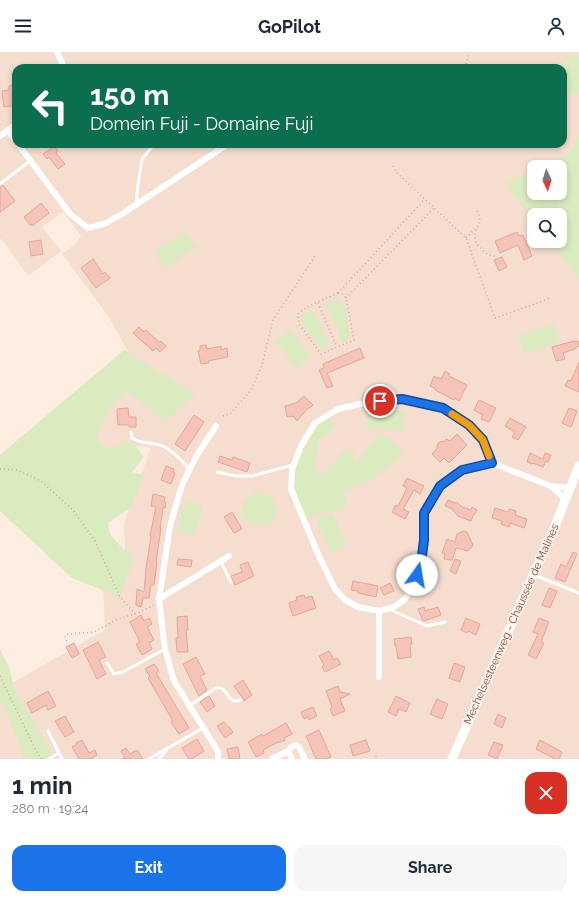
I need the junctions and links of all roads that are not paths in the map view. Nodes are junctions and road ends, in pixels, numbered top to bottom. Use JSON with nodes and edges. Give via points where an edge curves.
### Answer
{"nodes":[{"id":1,"x":57,"y":52,"type":"edge"},
{"id":2,"x":63,"y":64,"type":"edge"},
{"id":3,"x":12,"y":127,"type":"edge"},
{"id":4,"x":8,"y":130,"type":"junction"},
{"id":5,"x":0,"y":136,"type":"edge"},
{"id":6,"x":12,"y":136,"type":"edge"},
{"id":7,"x":21,"y":148,"type":"edge"},
{"id":8,"x":151,"y":148,"type":"edge"},
{"id":9,"x":222,"y":148,"type":"edge"},
{"id":10,"x":31,"y":160,"type":"junction"},
{"id":11,"x":0,"y":184,"type":"edge"},
{"id":12,"x":136,"y":205,"type":"junction"},
{"id":13,"x":216,"y":426,"type":"dead end"},
{"id":14,"x":130,"y":432,"type":"dead end"},
{"id":15,"x":492,"y":463,"type":"junction"},
{"id":16,"x":294,"y":464,"type":"junction"},
{"id":17,"x":579,"y":466,"type":"edge"},
{"id":18,"x":189,"y":470,"type":"junction"},
{"id":19,"x":217,"y":472,"type":"dead end"},
{"id":20,"x":551,"y":486,"type":"junction"},
{"id":21,"x":570,"y":488,"type":"junction"},
{"id":22,"x":565,"y":499,"type":"junction"},
{"id":23,"x":229,"y":556,"type":"dead end"},
{"id":24,"x":221,"y":561,"type":"junction"},
{"id":25,"x":532,"y":575,"type":"junction"},
{"id":26,"x":231,"y":582,"type":"dead end"},
{"id":27,"x":579,"y":593,"type":"edge"},
{"id":28,"x":159,"y":601,"type":"junction"},
{"id":29,"x":388,"y":609,"type":"junction"},
{"id":30,"x":379,"y":611,"type":"junction"},
{"id":31,"x":445,"y":622,"type":"dead end"},
{"id":32,"x":165,"y":649,"type":"junction"},
{"id":33,"x":107,"y":663,"type":"dead end"},
{"id":34,"x":379,"y":677,"type":"dead end"},
{"id":35,"x":241,"y":700,"type":"dead end"},
{"id":36,"x":189,"y":706,"type":"junction"},
{"id":37,"x":204,"y":728,"type":"junction"},
{"id":38,"x":48,"y":730,"type":"dead end"},
{"id":39,"x":168,"y":748,"type":"junction"},
{"id":40,"x":288,"y":751,"type":"junction"},
{"id":41,"x":59,"y":753,"type":"junction"},
{"id":42,"x":49,"y":759,"type":"edge"},
{"id":43,"x":62,"y":759,"type":"edge"},
{"id":44,"x":149,"y":759,"type":"edge"},
{"id":45,"x":158,"y":759,"type":"edge"},
{"id":46,"x":218,"y":759,"type":"edge"},
{"id":47,"x":272,"y":759,"type":"edge"},
{"id":48,"x":292,"y":759,"type":"edge"},
{"id":49,"x":305,"y":759,"type":"edge"},
{"id":50,"x":452,"y":759,"type":"edge"}],
"edges":[{"from":1,"to":2,"type":"street"},
{"from":3,"to":4,"type":"street"},
{"from":4,"to":5,"type":"street"},
{"from":4,"to":6,"type":"street"},
{"from":7,"to":10,"type":"street"},
{"from":8,"to":12,"type":"lane","via":[[142,159]]},
{"from":9,"to":12,"type":"street"},
{"from":10,"to":11,"type":"lane"},
{"from":10,"to":12,"type":"street","via":[[70,214],[88,228],[106,223]]},
{"from":13,"to":18,"type":"street"},
{"from":14,"to":18,"type":"lane","via":[[136,441],[163,446]]},
{"from":15,"to":16,"type":"street","via":[[483,440],[469,425],[443,408],[402,399],[369,402],[338,409],[315,424],[301,446]]},
{"from":15,"to":20,"type":"street"},
{"from":15,"to":29,"type":"street","via":[[462,470],[440,486],[424,513],[421,563],[414,586],[404,600]]},
{"from":16,"to":19,"type":"lane","via":[[252,476]]},
{"from":16,"to":30,"type":"street","via":[[291,490],[334,589],[345,600],[358,607]]},
{"from":17,"to":21,"type":"main road","name":"Mechelsesteenweg - Chaussée de Malines"},
{"from":18,"to":28,"type":"street","via":[[170,526]]},
{"from":20,"to":21,"type":"street"},
{"from":20,"to":22,"type":"street"},
{"from":21,"to":22,"type":"main road","name":"Mechelsesteenweg - Chaussée de Malines"},
{"from":22,"to":25,"type":"main road","name":"Mechelsesteenweg - Chaussée de Malines"},
{"from":23,"to":24,"type":"street"},
{"from":24,"to":26,"type":"lane"},
{"from":24,"to":28,"type":"street"},
{"from":25,"to":27,"type":"lane"},
{"from":25,"to":50,"type":"main road","name":"Mechelsesteenweg - Chaussée de Malines"},
{"from":28,"to":32,"type":"street"},
{"from":29,"to":30,"type":"street"},
{"from":29,"to":31,"type":"lane","via":[[427,626]]},
{"from":30,"to":34,"type":"street"},
{"from":32,"to":33,"type":"lane","via":[[117,674],[114,674]]},
{"from":32,"to":36,"type":"street","via":[[174,681]]},
{"from":35,"to":36,"type":"lane","via":[[235,702],[223,689],[216,688]]},
{"from":36,"to":37,"type":"street"},
{"from":37,"to":39,"type":"lane"},
{"from":37,"to":46,"type":"street","via":[[218,752]]},
{"from":38,"to":41,"type":"lane"},
{"from":39,"to":44,"type":"lane"},
{"from":39,"to":45,"type":"lane"},
{"from":40,"to":47,"type":"street"},
{"from":40,"to":48,"type":"street"},
{"from":40,"to":49,"type":"street","via":[[296,745]]},
{"from":41,"to":42,"type":"lane"},
{"from":41,"to":43,"type":"lane"}]}
